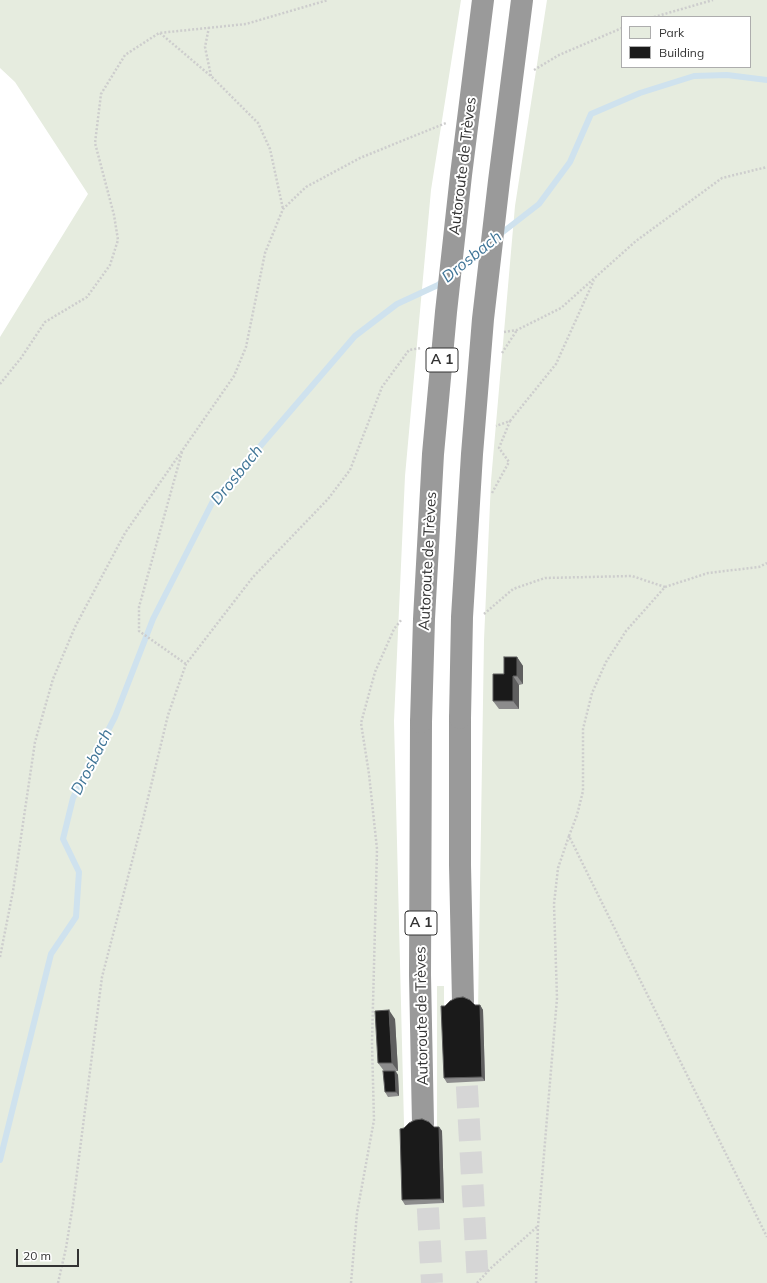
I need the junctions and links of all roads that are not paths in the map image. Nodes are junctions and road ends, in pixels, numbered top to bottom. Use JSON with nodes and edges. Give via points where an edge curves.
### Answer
{"nodes":[{"id":1,"x":483,"y":0,"type":"edge"},
{"id":2,"x":522,"y":0,"type":"edge"},
{"id":3,"x":463,"y":1002,"type":"edge"},
{"id":4,"x":423,"y":1124,"type":"edge"}],
"edges":[{"from":1,"to":4,"type":"highway","name":"Autoroute de Trèves","number":"A 1","bridge":true,"via":[[446,312],[433,454],[424,619],[420,975]]},
{"from":2,"to":3,"type":"highway","number":"A 1","bridge":true,"via":[[483,319],[462,617],[460,865]]}]}
